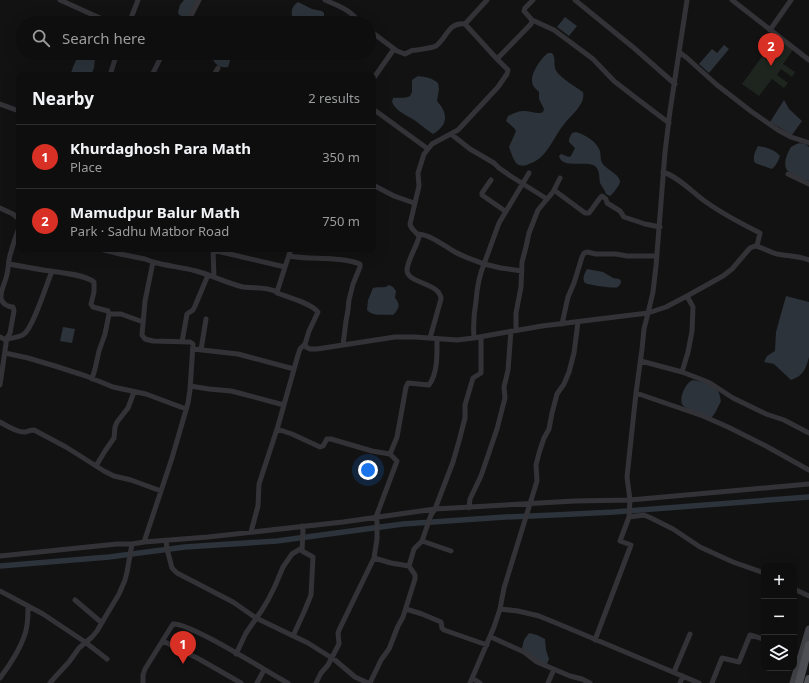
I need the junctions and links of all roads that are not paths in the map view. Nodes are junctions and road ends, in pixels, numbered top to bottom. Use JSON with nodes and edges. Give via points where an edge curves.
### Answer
{"nodes":[{"id":1,"x":60,"y":0,"type":"edge"},
{"id":2,"x":138,"y":0,"type":"edge"},
{"id":3,"x":199,"y":0,"type":"edge"},
{"id":4,"x":325,"y":0,"type":"edge"},
{"id":5,"x":487,"y":0,"type":"edge"},
{"id":6,"x":533,"y":0,"type":"edge"},
{"id":7,"x":575,"y":0,"type":"edge"},
{"id":8,"x":687,"y":0,"type":"edge"},
{"id":9,"x":732,"y":0,"type":"edge"},
{"id":10,"x":791,"y":0,"type":"edge"},
{"id":11,"x":95,"y":16,"type":"edge"},
{"id":12,"x":132,"y":16,"type":"edge"},
{"id":13,"x":191,"y":16,"type":"edge"},
{"id":14,"x":355,"y":16,"type":"edge"},
{"id":15,"x":532,"y":20,"type":"junction"},
{"id":16,"x":465,"y":24,"type":"junction"},
{"id":17,"x":770,"y":30,"type":"junction"},
{"id":18,"x":376,"y":35,"type":"edge"},
{"id":19,"x":394,"y":49,"type":"junction"},
{"id":20,"x":679,"y":52,"type":"junction"},
{"id":21,"x":497,"y":59,"type":"junction"},
{"id":22,"x":115,"y":60,"type":"edge"},
{"id":23,"x":160,"y":60,"type":"edge"},
{"id":24,"x":809,"y":60,"type":"edge"},
{"id":25,"x":218,"y":68,"type":"dead end"},
{"id":26,"x":111,"y":72,"type":"edge"},
{"id":27,"x":154,"y":72,"type":"edge"},
{"id":28,"x":216,"y":72,"type":"edge"},
{"id":29,"x":376,"y":75,"type":"edge"},
{"id":30,"x":675,"y":84,"type":"junction"},
{"id":31,"x":0,"y":104,"type":"edge"},
{"id":32,"x":16,"y":110,"type":"edge"},
{"id":33,"x":376,"y":111,"type":"edge"},
{"id":34,"x":669,"y":123,"type":"junction"},
{"id":35,"x":451,"y":134,"type":"junction"},
{"id":36,"x":809,"y":143,"type":"edge"},
{"id":37,"x":428,"y":149,"type":"junction"},
{"id":38,"x":663,"y":172,"type":"junction"},
{"id":39,"x":529,"y":173,"type":"dead end"},
{"id":40,"x":788,"y":174,"type":"dead end"},
{"id":41,"x":560,"y":178,"type":"dead end"},
{"id":42,"x":491,"y":180,"type":"dead end"},
{"id":43,"x":522,"y":183,"type":"junction"},
{"id":44,"x":809,"y":184,"type":"edge"},
{"id":45,"x":376,"y":186,"type":"edge"},
{"id":46,"x":554,"y":190,"type":"junction"},
{"id":47,"x":547,"y":199,"type":"junction"},
{"id":48,"x":414,"y":203,"type":"junction"},
{"id":49,"x":0,"y":208,"type":"edge"},
{"id":50,"x":505,"y":211,"type":"junction"},
{"id":51,"x":16,"y":216,"type":"edge"},
{"id":52,"x":660,"y":227,"type":"junction"},
{"id":53,"x":418,"y":234,"type":"junction"},
{"id":54,"x":16,"y":236,"type":"edge"},
{"id":55,"x":757,"y":246,"type":"junction"},
{"id":56,"x":123,"y":252,"type":"edge"},
{"id":57,"x":210,"y":252,"type":"edge"},
{"id":58,"x":218,"y":252,"type":"edge"},
{"id":59,"x":290,"y":252,"type":"edge"},
{"id":60,"x":289,"y":256,"type":"junction"},
{"id":61,"x":657,"y":256,"type":"junction"},
{"id":62,"x":809,"y":260,"type":"edge"},
{"id":63,"x":153,"y":262,"type":"junction"},
{"id":64,"x":9,"y":264,"type":"junction"},
{"id":65,"x":484,"y":264,"type":"junction"},
{"id":66,"x":285,"y":268,"type":"junction"},
{"id":67,"x":522,"y":270,"type":"junction"},
{"id":68,"x":52,"y":271,"type":"junction"},
{"id":69,"x":208,"y":275,"type":"junction"},
{"id":70,"x":214,"y":277,"type":"junction"},
{"id":71,"x":276,"y":292,"type":"junction"},
{"id":72,"x":687,"y":296,"type":"junction"},
{"id":73,"x":648,"y":313,"type":"junction"},
{"id":74,"x":109,"y":314,"type":"junction"},
{"id":75,"x":206,"y":319,"type":"dead end"},
{"id":76,"x":143,"y":322,"type":"junction"},
{"id":77,"x":578,"y":322,"type":"junction"},
{"id":78,"x":562,"y":324,"type":"junction"},
{"id":79,"x":514,"y":331,"type":"junction"},
{"id":80,"x":0,"y":337,"type":"edge"},
{"id":81,"x":481,"y":337,"type":"junction"},
{"id":82,"x":430,"y":338,"type":"junction"},
{"id":83,"x":437,"y":338,"type":"junction"},
{"id":84,"x":474,"y":338,"type":"junction"},
{"id":85,"x":6,"y":340,"type":"junction"},
{"id":86,"x":182,"y":342,"type":"junction"},
{"id":87,"x":305,"y":344,"type":"junction"},
{"id":88,"x":343,"y":345,"type":"junction"},
{"id":89,"x":193,"y":349,"type":"junction"},
{"id":90,"x":201,"y":350,"type":"junction"},
{"id":91,"x":5,"y":353,"type":"junction"},
{"id":92,"x":640,"y":361,"type":"junction"},
{"id":93,"x":294,"y":369,"type":"junction"},
{"id":94,"x":682,"y":372,"type":"junction"},
{"id":95,"x":92,"y":379,"type":"junction"},
{"id":96,"x":0,"y":385,"type":"edge"},
{"id":97,"x":190,"y":386,"type":"junction"},
{"id":98,"x":134,"y":392,"type":"junction"},
{"id":99,"x":636,"y":393,"type":"junction"},
{"id":100,"x":284,"y":405,"type":"junction"},
{"id":101,"x":186,"y":409,"type":"junction"},
{"id":102,"x":0,"y":422,"type":"edge"},
{"id":103,"x":277,"y":429,"type":"junction"},
{"id":104,"x":809,"y":433,"type":"edge"},
{"id":105,"x":390,"y":454,"type":"junction"},
{"id":106,"x":96,"y":466,"type":"junction"},
{"id":107,"x":809,"y":470,"type":"edge"},
{"id":108,"x":809,"y":484,"type":"edge"},
{"id":109,"x":161,"y":491,"type":"junction"},
{"id":110,"x":630,"y":502,"type":"junction"},
{"id":111,"x":530,"y":504,"type":"junction"},
{"id":112,"x":468,"y":508,"type":"junction"},
{"id":113,"x":435,"y":510,"type":"junction"},
{"id":114,"x":629,"y":517,"type":"junction"},
{"id":115,"x":376,"y":520,"type":"junction"},
{"id":116,"x":302,"y":528,"type":"junction"},
{"id":117,"x":251,"y":532,"type":"junction"},
{"id":118,"x":166,"y":540,"type":"junction"},
{"id":119,"x":422,"y":541,"type":"junction"},
{"id":120,"x":144,"y":542,"type":"junction"},
{"id":121,"x":132,"y":544,"type":"junction"},
{"id":122,"x":302,"y":548,"type":"junction"},
{"id":123,"x":450,"y":551,"type":"dead end"},
{"id":124,"x":0,"y":556,"type":"edge"},
{"id":125,"x":374,"y":558,"type":"junction"},
{"id":126,"x":408,"y":566,"type":"junction"},
{"id":127,"x":761,"y":572,"type":"edge"},
{"id":128,"x":797,"y":590,"type":"edge"},
{"id":129,"x":0,"y":591,"type":"edge"},
{"id":130,"x":809,"y":596,"type":"edge"},
{"id":131,"x":75,"y":600,"type":"dead end"},
{"id":132,"x":28,"y":606,"type":"junction"},
{"id":133,"x":406,"y":609,"type":"junction"},
{"id":134,"x":500,"y":609,"type":"junction"},
{"id":135,"x":256,"y":618,"type":"junction"},
{"id":136,"x":102,"y":623,"type":"junction"},
{"id":137,"x":809,"y":629,"type":"edge"},
{"id":138,"x":690,"y":634,"type":"dead end"},
{"id":139,"x":293,"y":636,"type":"junction"},
{"id":140,"x":490,"y":637,"type":"junction"},
{"id":141,"x":761,"y":638,"type":"edge"},
{"id":142,"x":595,"y":640,"type":"junction"},
{"id":143,"x":163,"y":641,"type":"junction"},
{"id":144,"x":86,"y":642,"type":"junction"},
{"id":145,"x":487,"y":645,"type":"junction"},
{"id":146,"x":809,"y":645,"type":"edge"},
{"id":147,"x":236,"y":654,"type":"junction"},
{"id":148,"x":331,"y":658,"type":"junction"},
{"id":149,"x":107,"y":659,"type":"dead end"},
{"id":150,"x":554,"y":669,"type":"junction"},
{"id":151,"x":264,"y":670,"type":"junction"},
{"id":152,"x":674,"y":672,"type":"junction"},
{"id":153,"x":683,"y":676,"type":"junction"},
{"id":154,"x":0,"y":678,"type":"edge"},
{"id":155,"x":809,"y":679,"type":"edge"},
{"id":156,"x":471,"y":681,"type":"edge"},
{"id":157,"x":50,"y":683,"type":"edge"},
{"id":158,"x":144,"y":683,"type":"edge"},
{"id":159,"x":241,"y":683,"type":"edge"},
{"id":160,"x":257,"y":683,"type":"edge"},
{"id":161,"x":288,"y":683,"type":"edge"},
{"id":162,"x":316,"y":683,"type":"edge"},
{"id":163,"x":369,"y":683,"type":"edge"},
{"id":164,"x":480,"y":683,"type":"edge"},
{"id":165,"x":548,"y":683,"type":"edge"},
{"id":166,"x":590,"y":683,"type":"edge"},
{"id":167,"x":680,"y":683,"type":"edge"},
{"id":168,"x":699,"y":683,"type":"edge"},
{"id":169,"x":712,"y":683,"type":"edge"},
{"id":170,"x":793,"y":683,"type":"edge"},
{"id":171,"x":799,"y":683,"type":"edge"},
{"id":172,"x":808,"y":683,"type":"edge"}],
"edges":[{"from":1,"to":11,"type":"street"},
{"from":2,"to":12,"type":"street"},
{"from":3,"to":13,"type":"street"},
{"from":4,"to":14,"type":"street"},
{"from":5,"to":16,"type":"street"},
{"from":6,"to":15,"type":"street","via":[[524,11]]},
{"from":7,"to":30,"type":"street"},
{"from":8,"to":20,"type":"street"},
{"from":9,"to":17,"type":"street"},
{"from":10,"to":17,"type":"street"},
{"from":15,"to":21,"type":"street","via":[[524,32]]},
{"from":15,"to":34,"type":"street","via":[[554,30]]},
{"from":16,"to":19,"type":"street","via":[[460,23],[448,30],[435,46],[411,50],[405,54]]},
{"from":16,"to":21,"type":"street"},
{"from":17,"to":24,"type":"street"},
{"from":18,"to":19,"type":"street"},
{"from":19,"to":29,"type":"street"},
{"from":20,"to":30,"type":"street"},
{"from":20,"to":36,"type":"street","via":[[752,112],[778,130]]},
{"from":21,"to":35,"type":"street","via":[[508,70],[507,74],[480,107]]},
{"from":22,"to":26,"type":"street"},
{"from":23,"to":27,"type":"street"},
{"from":25,"to":28,"type":"street"},
{"from":30,"to":34,"type":"street"},
{"from":31,"to":32,"type":"street"},
{"from":33,"to":37,"type":"street"},
{"from":34,"to":38,"type":"street"},
{"from":35,"to":37,"type":"street","via":[[432,144]]},
{"from":35,"to":43,"type":"street"},
{"from":37,"to":48,"type":"street","via":[[418,173],[419,186]]},
{"from":38,"to":52,"type":"street"},
{"from":38,"to":55,"type":"street","via":[[707,203],[760,233]]},
{"from":39,"to":43,"type":"street"},
{"from":40,"to":44,"type":"street"},
{"from":41,"to":46,"type":"street"},
{"from":42,"to":50,"type":"street","via":[[482,195]]},
{"from":43,"to":47,"type":"street"},
{"from":43,"to":50,"type":"street"},
{"from":45,"to":48,"type":"street"},
{"from":46,"to":47,"type":"street"},
{"from":46,"to":52,"type":"street","via":[[585,213],[588,213],[602,196],[624,217]]},
{"from":47,"to":67,"type":"street","via":[[538,210],[532,225]]},
{"from":48,"to":53,"type":"street","via":[[410,228]]},
{"from":49,"to":51,"type":"street"},
{"from":50,"to":65,"type":"street"},
{"from":52,"to":61,"type":"street"},
{"from":53,"to":65,"type":"street"},
{"from":53,"to":82,"type":"street","via":[[418,242],[407,272],[409,276],[440,294]]},
{"from":54,"to":64,"type":"street"},
{"from":55,"to":62,"type":"street","via":[[775,253]]},
{"from":55,"to":72,"type":"street","via":[[750,248],[732,269]]},
{"from":56,"to":63,"type":"street"},
{"from":57,"to":70,"type":"street"},
{"from":58,"to":66,"type":"street"},
{"from":59,"to":60,"type":"street"},
{"from":60,"to":66,"type":"street"},
{"from":60,"to":88,"type":"street","via":[[344,260],[360,264],[348,300]]},
{"from":61,"to":73,"type":"street"},
{"from":61,"to":78,"type":"street","via":[[584,253],[568,297]]},
{"from":63,"to":69,"type":"street"},
{"from":63,"to":76,"type":"street"},
{"from":64,"to":68,"type":"street"},
{"from":64,"to":85,"type":"street","via":[[1,300],[9,307],[13,307],[14,311]]},
{"from":65,"to":67,"type":"street"},
{"from":65,"to":84,"type":"street","via":[[477,290]]},
{"from":66,"to":71,"type":"street"},
{"from":67,"to":79,"type":"street"},
{"from":68,"to":74,"type":"street","via":[[91,279],[94,286],[91,304],[93,307],[108,311]]},
{"from":68,"to":85,"type":"street","via":[[26,332]]},
{"from":69,"to":70,"type":"street"},
{"from":69,"to":86,"type":"street","via":[[193,310],[187,314]]},
{"from":70,"to":71,"type":"street","via":[[236,285]]},
{"from":71,"to":87,"type":"street","via":[[318,312]]},
{"from":72,"to":73,"type":"street"},
{"from":72,"to":94,"type":"street","via":[[693,307],[692,331]]},
{"from":73,"to":77,"type":"street"},
{"from":73,"to":92,"type":"street"},
{"from":74,"to":76,"type":"street","via":[[121,314]]},
{"from":74,"to":95,"type":"street"},
{"from":75,"to":90,"type":"street"},
{"from":76,"to":86,"type":"street","via":[[142,335],[145,339]]},
{"from":77,"to":78,"type":"street"},
{"from":77,"to":111,"type":"street","via":[[570,366],[564,384],[557,394],[549,429],[539,453],[536,465],[537,480]]},
{"from":78,"to":79,"type":"street"},
{"from":79,"to":81,"type":"street"},
{"from":79,"to":112,"type":"street","via":[[504,387],[505,398],[481,476]]},
{"from":80,"to":85,"type":"street"},
{"from":81,"to":84,"type":"street"},
{"from":81,"to":113,"type":"street","via":[[480,372],[473,378],[453,462]]},
{"from":82,"to":83,"type":"street"},
{"from":82,"to":88,"type":"street","via":[[395,337]]},
{"from":83,"to":84,"type":"street"},
{"from":83,"to":105,"type":"street","via":[[436,363],[431,382],[429,385],[406,386],[397,437]]},
{"from":85,"to":91,"type":"street"},
{"from":86,"to":89,"type":"street","via":[[190,342]]},
{"from":87,"to":88,"type":"street","via":[[306,347],[317,349]]},
{"from":87,"to":93,"type":"street","via":[[300,349]]},
{"from":89,"to":90,"type":"street"},
{"from":89,"to":97,"type":"street"},
{"from":90,"to":93,"type":"street","via":[[238,354]]},
{"from":91,"to":95,"type":"street"},
{"from":91,"to":96,"type":"street"},
{"from":92,"to":94,"type":"street"},
{"from":92,"to":99,"type":"street"},
{"from":93,"to":100,"type":"street"},
{"from":94,"to":104,"type":"street","via":[[710,383],[733,398]]},
{"from":95,"to":98,"type":"street","via":[[113,388]]},
{"from":97,"to":100,"type":"street","via":[[235,392]]},
{"from":97,"to":101,"type":"street"},
{"from":98,"to":101,"type":"street"},
{"from":98,"to":106,"type":"street","via":[[128,408],[115,426],[114,438]]},
{"from":99,"to":107,"type":"street","via":[[721,424]]},
{"from":99,"to":110,"type":"street","via":[[627,477]]},
{"from":100,"to":103,"type":"street"},
{"from":101,"to":109,"type":"street"},
{"from":102,"to":106,"type":"street","via":[[21,432],[34,430]]},
{"from":103,"to":105,"type":"street","via":[[320,447],[327,439],[331,439]]},
{"from":103,"to":117,"type":"street","via":[[259,484],[258,506]]},
{"from":105,"to":115,"type":"street","via":[[397,460]]},
{"from":106,"to":109,"type":"street","via":[[114,476]]},
{"from":108,"to":110,"type":"street"},
{"from":109,"to":120,"type":"street"},
{"from":110,"to":111,"type":"street","via":[[575,501]]},
{"from":110,"to":114,"type":"street"},
{"from":111,"to":112,"type":"street"},
{"from":111,"to":134,"type":"street"},
{"from":112,"to":113,"type":"street"},
{"from":113,"to":115,"type":"street"},
{"from":113,"to":119,"type":"street"},
{"from":114,"to":127,"type":"street","via":[[651,518],[700,547]]},
{"from":114,"to":142,"type":"street","via":[[620,541],[630,545]]},
{"from":115,"to":116,"type":"street"},
{"from":115,"to":125,"type":"street","via":[[377,540]]},
{"from":116,"to":117,"type":"street"},
{"from":116,"to":122,"type":"street"},
{"from":117,"to":118,"type":"street"},
{"from":118,"to":120,"type":"street"},
{"from":118,"to":135,"type":"street","via":[[172,568],[177,573],[233,602]]},
{"from":119,"to":123,"type":"street"},
{"from":119,"to":126,"type":"street","via":[[414,548]]},
{"from":120,"to":121,"type":"street"},
{"from":121,"to":124,"type":"street"},
{"from":121,"to":136,"type":"street","via":[[125,580]]},
{"from":122,"to":135,"type":"street","via":[[292,554],[283,567]]},
{"from":122,"to":139,"type":"street","via":[[302,551],[313,557],[312,589]]},
{"from":125,"to":126,"type":"street"},
{"from":125,"to":148,"type":"street","via":[[340,628],[339,644]]},
{"from":126,"to":133,"type":"street","via":[[415,579]]},
{"from":128,"to":130,"type":"street"},
{"from":129,"to":132,"type":"street"},
{"from":131,"to":136,"type":"street"},
{"from":132,"to":144,"type":"street"},
{"from":132,"to":154,"type":"street","via":[[25,634]]},
{"from":133,"to":145,"type":"street","via":[[441,622],[444,630]]},
{"from":133,"to":163,"type":"street","via":[[389,649]]},
{"from":134,"to":140,"type":"street"},
{"from":134,"to":142,"type":"street","via":[[539,616]]},
{"from":135,"to":139,"type":"street"},
{"from":135,"to":147,"type":"street"},
{"from":136,"to":144,"type":"street"},
{"from":137,"to":170,"type":"street"},
{"from":138,"to":152,"type":"street"},
{"from":139,"to":148,"type":"street"},
{"from":140,"to":145,"type":"street"},
{"from":140,"to":150,"type":"street"},
{"from":141,"to":169,"type":"street","via":[[750,635],[739,662],[722,658]]},
{"from":142,"to":152,"type":"street"},
{"from":143,"to":147,"type":"street","via":[[173,624],[176,624]]},
{"from":143,"to":158,"type":"street","via":[[145,669]]},
{"from":143,"to":159,"type":"street"},
{"from":144,"to":149,"type":"street"},
{"from":144,"to":157,"type":"street"},
{"from":145,"to":156,"type":"street"},
{"from":146,"to":171,"type":"main road"},
{"from":147,"to":151,"type":"street"},
{"from":148,"to":162,"type":"street"},
{"from":148,"to":163,"type":"street","via":[[355,677]]},
{"from":150,"to":165,"type":"street"},
{"from":150,"to":166,"type":"street"},
{"from":151,"to":160,"type":"street"},
{"from":151,"to":161,"type":"street"},
{"from":152,"to":153,"type":"street"},
{"from":153,"to":167,"type":"street"},
{"from":153,"to":168,"type":"street"},
{"from":155,"to":172,"type":"main road"},
{"from":156,"to":164,"type":"street"}]}
